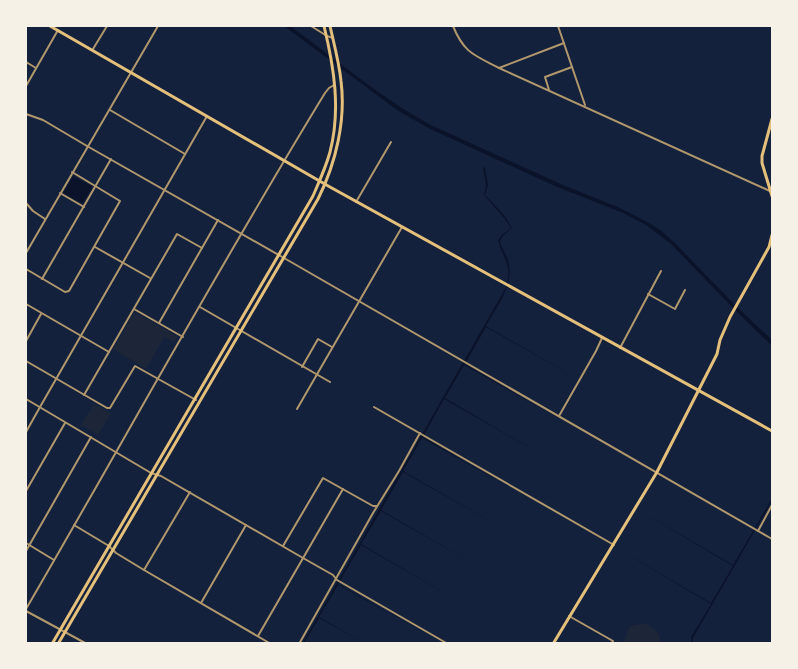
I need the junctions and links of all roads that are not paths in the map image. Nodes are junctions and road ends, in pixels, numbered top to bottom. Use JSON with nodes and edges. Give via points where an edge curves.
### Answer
{"nodes":[{"id":1,"x":50,"y":26,"type":"edge"},
{"id":2,"x":107,"y":26,"type":"edge"},
{"id":3,"x":158,"y":26,"type":"edge"},
{"id":4,"x":311,"y":26,"type":"edge"},
{"id":5,"x":324,"y":26,"type":"edge"},
{"id":6,"x":330,"y":26,"type":"edge"},
{"id":7,"x":453,"y":26,"type":"edge"},
{"id":8,"x":558,"y":26,"type":"edge"},
{"id":9,"x":57,"y":28,"type":"edge"},
{"id":10,"x":327,"y":36,"type":"junction"},
{"id":11,"x":333,"y":38,"type":"junction"},
{"id":12,"x":564,"y":43,"type":"junction"},
{"id":13,"x":93,"y":50,"type":"junction"},
{"id":14,"x":26,"y":62,"type":"edge"},
{"id":15,"x":572,"y":67,"type":"junction"},
{"id":16,"x":36,"y":68,"type":"junction"},
{"id":17,"x":499,"y":68,"type":"junction"},
{"id":18,"x":131,"y":72,"type":"junction"},
{"id":19,"x":334,"y":85,"type":"junction"},
{"id":20,"x":26,"y":86,"type":"edge"},
{"id":21,"x":549,"y":90,"type":"junction"},
{"id":22,"x":586,"y":107,"type":"junction"},
{"id":23,"x":108,"y":110,"type":"junction"},
{"id":24,"x":26,"y":114,"type":"edge"},
{"id":25,"x":207,"y":116,"type":"junction"},
{"id":26,"x":772,"y":119,"type":"edge"},
{"id":27,"x":391,"y":142,"type":"dead end"},
{"id":28,"x":87,"y":146,"type":"junction"},
{"id":29,"x":185,"y":154,"type":"junction"},
{"id":30,"x":111,"y":159,"type":"junction"},
{"id":31,"x":284,"y":160,"type":"junction"},
{"id":32,"x":72,"y":172,"type":"junction"},
{"id":33,"x":319,"y":181,"type":"junction"},
{"id":34,"x":325,"y":184,"type":"junction"},
{"id":35,"x":95,"y":187,"type":"junction"},
{"id":36,"x":165,"y":190,"type":"junction"},
{"id":37,"x":772,"y":193,"type":"edge"},
{"id":38,"x":60,"y":194,"type":"junction"},
{"id":39,"x":356,"y":202,"type":"junction"},
{"id":40,"x":26,"y":203,"type":"edge"},
{"id":41,"x":84,"y":207,"type":"junction"},
{"id":42,"x":45,"y":219,"type":"junction"},
{"id":43,"x":218,"y":220,"type":"junction"},
{"id":44,"x":402,"y":227,"type":"junction"},
{"id":45,"x":242,"y":234,"type":"junction"},
{"id":46,"x":772,"y":235,"type":"edge"},
{"id":47,"x":95,"y":247,"type":"junction"},
{"id":48,"x":202,"y":248,"type":"junction"},
{"id":49,"x":26,"y":253,"type":"edge"},
{"id":50,"x":278,"y":255,"type":"junction"},
{"id":51,"x":284,"y":258,"type":"junction"},
{"id":52,"x":123,"y":263,"type":"junction"},
{"id":53,"x":26,"y":269,"type":"edge"},
{"id":54,"x":661,"y":271,"type":"dead end"},
{"id":55,"x":42,"y":279,"type":"junction"},
{"id":56,"x":151,"y":279,"type":"junction"},
{"id":57,"x":685,"y":290,"type":"dead end"},
{"id":58,"x":648,"y":294,"type":"junction"},
{"id":59,"x":359,"y":301,"type":"junction"},
{"id":60,"x":26,"y":304,"type":"edge"},
{"id":61,"x":200,"y":307,"type":"junction"},
{"id":62,"x":134,"y":309,"type":"junction"},
{"id":63,"x":41,"y":314,"type":"junction"},
{"id":64,"x":159,"y":323,"type":"junction"},
{"id":65,"x":236,"y":328,"type":"junction"},
{"id":66,"x":241,"y":331,"type":"junction"},
{"id":67,"x":81,"y":336,"type":"junction"},
{"id":68,"x":183,"y":337,"type":"junction"},
{"id":69,"x":602,"y":338,"type":"junction"},
{"id":70,"x":26,"y":341,"type":"edge"},
{"id":71,"x":332,"y":347,"type":"junction"},
{"id":72,"x":620,"y":348,"type":"junction"},
{"id":73,"x":109,"y":352,"type":"junction"},
{"id":74,"x":26,"y":361,"type":"edge"},
{"id":75,"x":302,"y":367,"type":"junction"},
{"id":76,"x":316,"y":375,"type":"junction"},
{"id":77,"x":56,"y":379,"type":"junction"},
{"id":78,"x":158,"y":379,"type":"junction"},
{"id":79,"x":330,"y":382,"type":"dead end"},
{"id":80,"x":698,"y":390,"type":"junction"},
{"id":81,"x":84,"y":395,"type":"junction"},
{"id":82,"x":26,"y":399,"type":"edge"},
{"id":83,"x":194,"y":399,"type":"junction"},
{"id":84,"x":199,"y":402,"type":"junction"},
{"id":85,"x":40,"y":407,"type":"junction"},
{"id":86,"x":374,"y":407,"type":"dead end"},
{"id":87,"x":297,"y":409,"type":"dead end"},
{"id":88,"x":559,"y":416,"type":"junction"},
{"id":89,"x":65,"y":422,"type":"junction"},
{"id":90,"x":772,"y":431,"type":"edge"},
{"id":91,"x":26,"y":432,"type":"edge"},
{"id":92,"x":420,"y":434,"type":"junction"},
{"id":93,"x":91,"y":437,"type":"junction"},
{"id":94,"x":116,"y":452,"type":"junction"},
{"id":95,"x":151,"y":472,"type":"junction"},
{"id":96,"x":657,"y":472,"type":"junction"},
{"id":97,"x":157,"y":474,"type":"junction"},
{"id":98,"x":343,"y":489,"type":"junction"},
{"id":99,"x":26,"y":491,"type":"edge"},
{"id":100,"x":190,"y":492,"type":"junction"},
{"id":101,"x":772,"y":505,"type":"edge"},
{"id":102,"x":377,"y":506,"type":"junction"},
{"id":103,"x":74,"y":525,"type":"junction"},
{"id":104,"x":246,"y":525,"type":"junction"},
{"id":105,"x":758,"y":531,"type":"junction"},
{"id":106,"x":772,"y":539,"type":"edge"},
{"id":107,"x":27,"y":544,"type":"edge"},
{"id":108,"x":614,"y":545,"type":"junction"},
{"id":109,"x":109,"y":546,"type":"junction"},
{"id":110,"x":283,"y":546,"type":"junction"},
{"id":111,"x":26,"y":551,"type":"edge"},
{"id":112,"x":114,"y":551,"type":"junction"},
{"id":113,"x":303,"y":558,"type":"junction"},
{"id":114,"x":54,"y":560,"type":"junction"},
{"id":115,"x":144,"y":570,"type":"junction"},
{"id":116,"x":336,"y":578,"type":"junction"},
{"id":117,"x":201,"y":603,"type":"junction"},
{"id":118,"x":26,"y":610,"type":"edge"},
{"id":119,"x":569,"y":616,"type":"junction"},
{"id":120,"x":60,"y":629,"type":"junction"},
{"id":121,"x":65,"y":632,"type":"junction"},
{"id":122,"x":258,"y":636,"type":"junction"},
{"id":123,"x":52,"y":644,"type":"edge"},
{"id":124,"x":58,"y":644,"type":"edge"},
{"id":125,"x":87,"y":644,"type":"edge"},
{"id":126,"x":271,"y":644,"type":"edge"},
{"id":127,"x":299,"y":644,"type":"edge"},
{"id":128,"x":448,"y":644,"type":"edge"},
{"id":129,"x":553,"y":644,"type":"edge"},
{"id":130,"x":611,"y":644,"type":"edge"}],
"edges":[{"from":1,"to":9,"type":"main road"},
{"from":2,"to":13,"type":"street"},
{"from":3,"to":18,"type":"street"},
{"from":4,"to":10,"type":"street"},
{"from":5,"to":10,"type":"main road"},
{"from":6,"to":11,"type":"main road"},
{"from":7,"to":17,"type":"street","via":[[464,47]]},
{"from":8,"to":12,"type":"street"},
{"from":9,"to":13,"type":"main road"},
{"from":9,"to":16,"type":"street"},
{"from":10,"to":11,"type":"street"},
{"from":10,"to":19,"type":"main road"},
{"from":11,"to":34,"type":"main road","via":[[342,101],[340,130]]},
{"from":12,"to":15,"type":"street"},
{"from":12,"to":17,"type":"street"},
{"from":13,"to":18,"type":"main road"},
{"from":14,"to":16,"type":"street"},
{"from":15,"to":21,"type":"street","via":[[545,77]]},
{"from":15,"to":22,"type":"street"},
{"from":16,"to":20,"type":"street"},
{"from":17,"to":21,"type":"street"},
{"from":18,"to":23,"type":"street"},
{"from":18,"to":25,"type":"main road"},
{"from":19,"to":31,"type":"street","via":[[325,93]]},
{"from":19,"to":33,"type":"main road","via":[[332,141]]},
{"from":21,"to":22,"type":"street"},
{"from":22,"to":37,"type":"street"},
{"from":23,"to":28,"type":"street"},
{"from":23,"to":29,"type":"street"},
{"from":24,"to":28,"type":"street"},
{"from":25,"to":29,"type":"street"},
{"from":25,"to":31,"type":"main road"},
{"from":26,"to":37,"type":"main road","via":[[762,156]]},
{"from":27,"to":39,"type":"street"},
{"from":28,"to":30,"type":"street"},
{"from":28,"to":32,"type":"street"},
{"from":29,"to":36,"type":"street"},
{"from":30,"to":35,"type":"street"},
{"from":30,"to":36,"type":"street"},
{"from":31,"to":33,"type":"main road"},
{"from":31,"to":45,"type":"street"},
{"from":32,"to":35,"type":"street"},
{"from":32,"to":38,"type":"street"},
{"from":33,"to":34,"type":"main road"},
{"from":33,"to":50,"type":"main road"},
{"from":34,"to":39,"type":"main road"},
{"from":34,"to":51,"type":"main road"},
{"from":35,"to":41,"type":"street"},
{"from":35,"to":47,"type":"street","via":[[120,201]]},
{"from":36,"to":43,"type":"street"},
{"from":36,"to":52,"type":"street"},
{"from":38,"to":41,"type":"street"},
{"from":38,"to":42,"type":"street"},
{"from":39,"to":44,"type":"main road"},
{"from":40,"to":42,"type":"street"},
{"from":41,"to":55,"type":"street"},
{"from":42,"to":49,"type":"street"},
{"from":43,"to":45,"type":"street"},
{"from":43,"to":48,"type":"street"},
{"from":44,"to":59,"type":"street"},
{"from":44,"to":69,"type":"main road"},
{"from":45,"to":50,"type":"street"},
{"from":45,"to":61,"type":"street"},
{"from":46,"to":80,"type":"main road","via":[[730,316],[717,354]]},
{"from":47,"to":52,"type":"street"},
{"from":47,"to":55,"type":"street","via":[[69,291]]},
{"from":48,"to":56,"type":"street","via":[[177,234]]},
{"from":48,"to":64,"type":"street"},
{"from":50,"to":51,"type":"street"},
{"from":50,"to":65,"type":"main road"},
{"from":51,"to":59,"type":"street"},
{"from":51,"to":66,"type":"main road"},
{"from":52,"to":56,"type":"street"},
{"from":52,"to":67,"type":"street"},
{"from":53,"to":55,"type":"street"},
{"from":54,"to":58,"type":"street"},
{"from":56,"to":62,"type":"street"},
{"from":57,"to":58,"type":"street","via":[[675,309]]},
{"from":58,"to":72,"type":"street"},
{"from":59,"to":71,"type":"street"},
{"from":59,"to":88,"type":"street"},
{"from":60,"to":63,"type":"street"},
{"from":61,"to":65,"type":"street"},
{"from":61,"to":68,"type":"street"},
{"from":62,"to":64,"type":"street"},
{"from":62,"to":73,"type":"street"},
{"from":63,"to":67,"type":"street"},
{"from":63,"to":70,"type":"street"},
{"from":64,"to":68,"type":"street"},
{"from":65,"to":66,"type":"street"},
{"from":65,"to":83,"type":"main road"},
{"from":66,"to":75,"type":"street"},
{"from":66,"to":84,"type":"main road"},
{"from":67,"to":73,"type":"street"},
{"from":67,"to":77,"type":"street"},
{"from":68,"to":78,"type":"street"},
{"from":69,"to":72,"type":"main road"},
{"from":69,"to":88,"type":"street"},
{"from":71,"to":75,"type":"street","via":[[318,339]]},
{"from":71,"to":76,"type":"street"},
{"from":72,"to":80,"type":"main road"},
{"from":73,"to":81,"type":"street"},
{"from":74,"to":77,"type":"street"},
{"from":75,"to":76,"type":"street"},
{"from":76,"to":79,"type":"street"},
{"from":76,"to":87,"type":"street"},
{"from":77,"to":81,"type":"street"},
{"from":77,"to":85,"type":"street"},
{"from":78,"to":81,"type":"street","via":[[135,366],[110,408]]},
{"from":78,"to":83,"type":"street"},
{"from":78,"to":94,"type":"street"},
{"from":80,"to":90,"type":"main road"},
{"from":80,"to":96,"type":"main road"},
{"from":82,"to":85,"type":"street"},
{"from":83,"to":84,"type":"street"},
{"from":83,"to":95,"type":"main road"},
{"from":84,"to":97,"type":"main road"},
{"from":85,"to":89,"type":"street"},
{"from":85,"to":91,"type":"street"},
{"from":86,"to":92,"type":"street"},
{"from":88,"to":96,"type":"street"},
{"from":89,"to":93,"type":"street"},
{"from":89,"to":99,"type":"street"},
{"from":92,"to":102,"type":"street"},
{"from":92,"to":108,"type":"street"},
{"from":93,"to":94,"type":"street"},
{"from":93,"to":107,"type":"street"},
{"from":94,"to":95,"type":"street"},
{"from":94,"to":103,"type":"street"},
{"from":95,"to":97,"type":"street"},
{"from":95,"to":109,"type":"main road"},
{"from":96,"to":105,"type":"street"},
{"from":96,"to":108,"type":"main road"},
{"from":97,"to":100,"type":"street"},
{"from":97,"to":112,"type":"main road"},
{"from":98,"to":102,"type":"street"},
{"from":98,"to":110,"type":"street","via":[[323,478]]},
{"from":98,"to":113,"type":"street"},
{"from":100,"to":104,"type":"street"},
{"from":100,"to":115,"type":"street"},
{"from":101,"to":105,"type":"street"},
{"from":102,"to":116,"type":"street"},
{"from":103,"to":109,"type":"street"},
{"from":103,"to":114,"type":"street"},
{"from":104,"to":110,"type":"street"},
{"from":104,"to":117,"type":"street"},
{"from":105,"to":106,"type":"street"},
{"from":107,"to":111,"type":"street"},
{"from":107,"to":114,"type":"street"},
{"from":108,"to":119,"type":"main road"},
{"from":109,"to":112,"type":"street"},
{"from":109,"to":120,"type":"main road"},
{"from":110,"to":113,"type":"street"},
{"from":112,"to":115,"type":"street"},
{"from":112,"to":121,"type":"main road"},
{"from":113,"to":116,"type":"street"},
{"from":113,"to":122,"type":"street"},
{"from":114,"to":118,"type":"street"},
{"from":115,"to":117,"type":"street"},
{"from":116,"to":127,"type":"street"},
{"from":116,"to":128,"type":"street"},
{"from":117,"to":122,"type":"street"},
{"from":118,"to":120,"type":"street"},
{"from":119,"to":129,"type":"main road"},
{"from":119,"to":130,"type":"street","via":[[613,641]]},
{"from":120,"to":121,"type":"street"},
{"from":120,"to":123,"type":"main road"},
{"from":121,"to":124,"type":"main road"},
{"from":121,"to":125,"type":"street"},
{"from":122,"to":126,"type":"street"}]}
